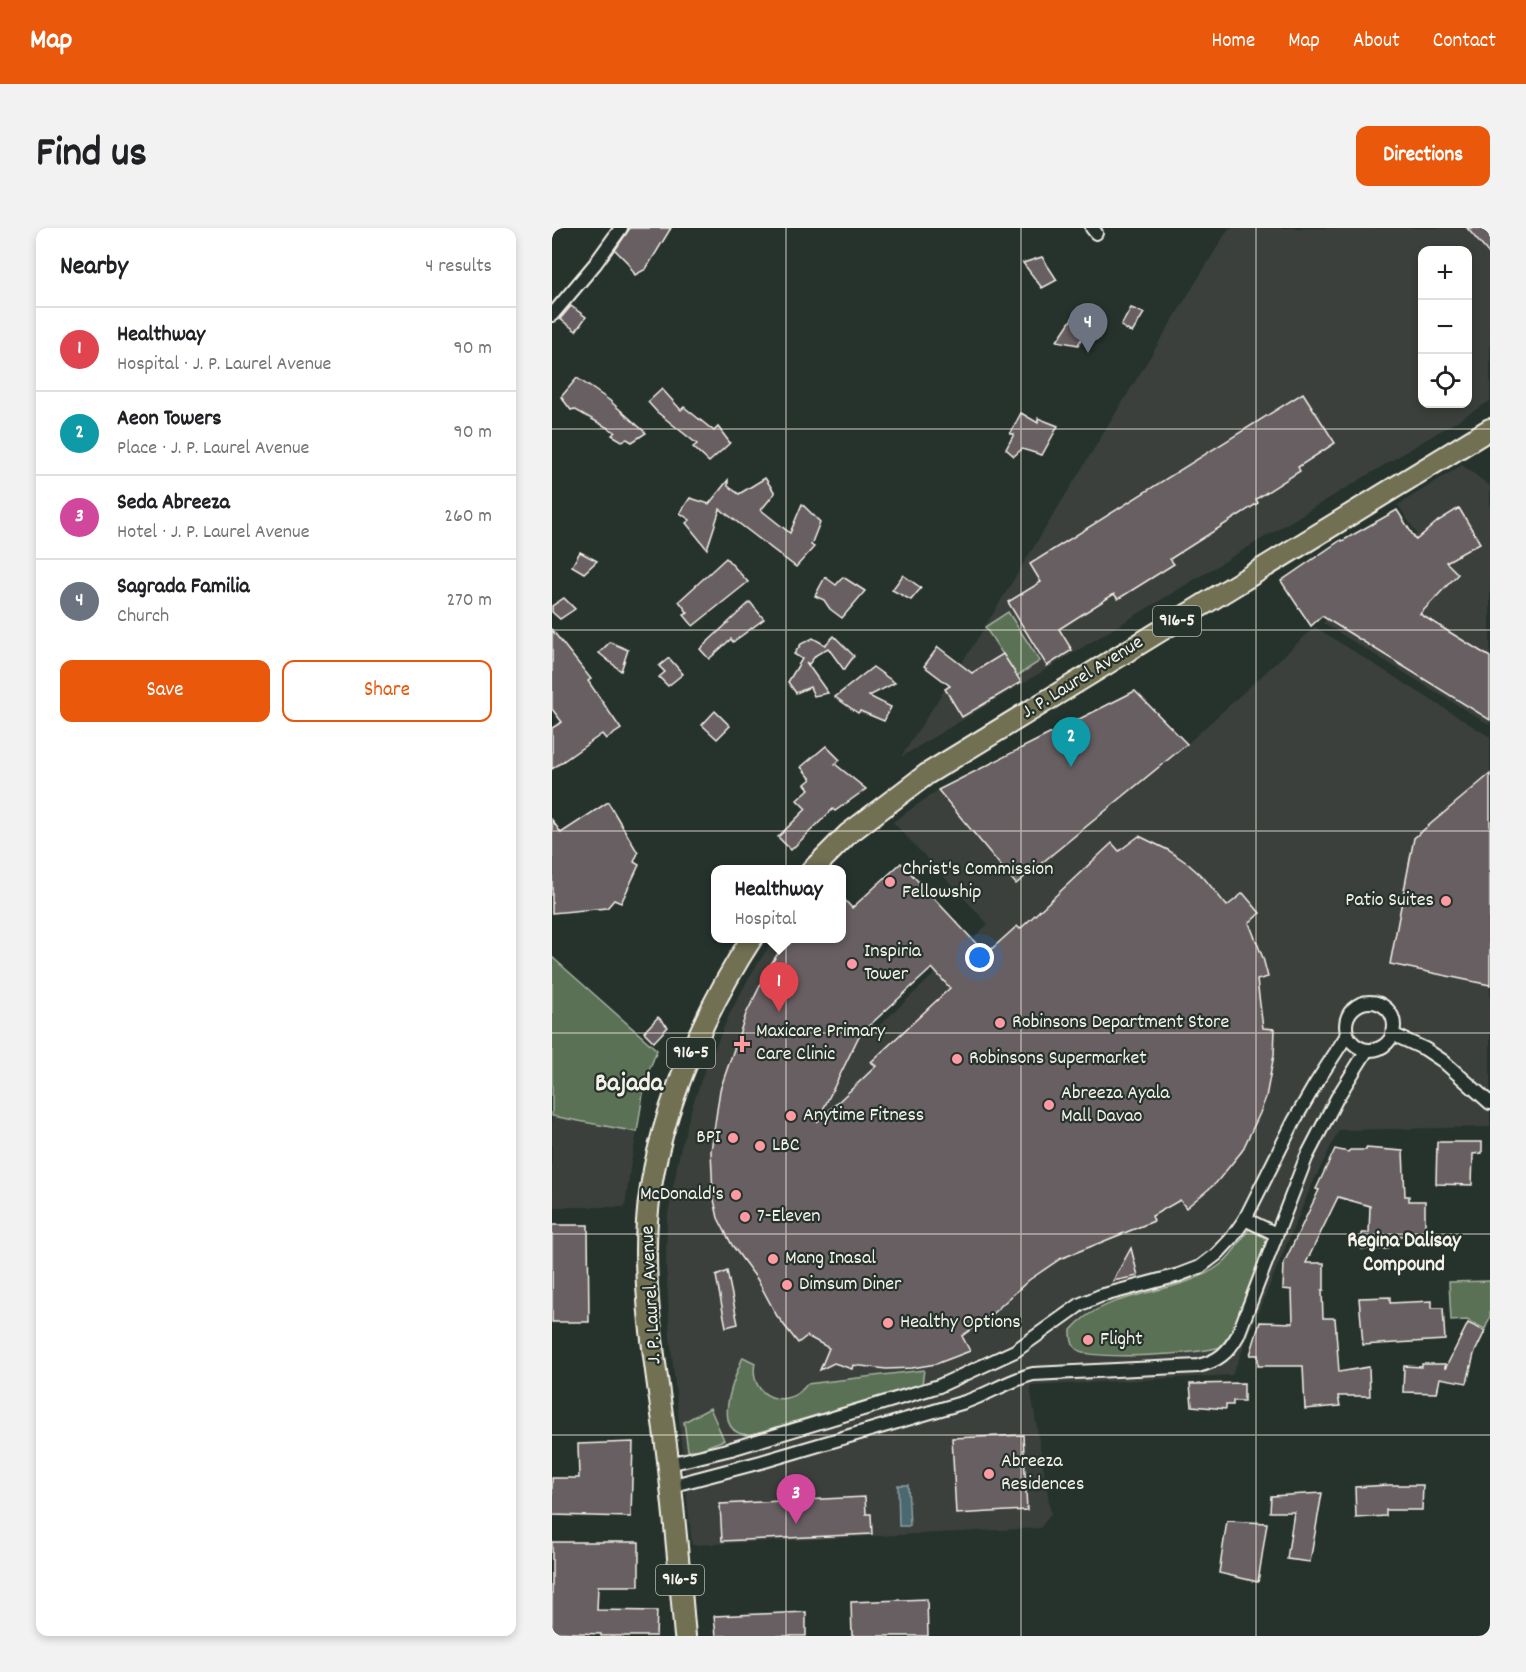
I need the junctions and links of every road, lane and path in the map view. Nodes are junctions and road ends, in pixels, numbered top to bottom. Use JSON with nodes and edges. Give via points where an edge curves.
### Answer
{"nodes":[{"id":1,"x":621,"y":228,"type":"edge"},
{"id":2,"x":552,"y":315,"type":"edge"},
{"id":3,"x":1490,"y":429,"type":"edge"},
{"id":4,"x":817,"y":865,"type":"edge"},
{"id":5,"x":750,"y":943,"type":"edge"},
{"id":6,"x":1392,"y":1034,"type":"junction"},
{"id":7,"x":1347,"y":1035,"type":"junction"},
{"id":8,"x":1367,"y":1050,"type":"junction"},
{"id":9,"x":1490,"y":1104,"type":"edge"},
{"id":10,"x":1245,"y":1219,"type":"junction"},
{"id":11,"x":1276,"y":1234,"type":"junction"},
{"id":12,"x":669,"y":1464,"type":"junction"},
{"id":13,"x":670,"y":1486,"type":"junction"},
{"id":14,"x":685,"y":1636,"type":"edge"}],
"edges":[{"from":1,"to":2,"type":"street"},
{"from":3,"to":4,"type":"main road","name":"J. P. Laurel Avenue","number":"916-5","via":[[927,774],[848,834]]},
{"from":5,"to":12,"type":"main road","name":"J. P. Laurel Avenue","number":"916-5","via":[[712,1004],[686,1064],[661,1144],[651,1196],[647,1236],[649,1298]]},
{"from":6,"to":7,"type":"street","via":[[1388,1011],[1369,1002],[1348,1015]]},
{"from":6,"to":8,"type":"street","via":[[1383,1046]]},
{"from":6,"to":9,"type":"street","via":[[1443,1061]]},
{"from":7,"to":8,"type":"street"},
{"from":7,"to":10,"type":"street","via":[[1294,1121]]},
{"from":8,"to":11,"type":"street","via":[[1306,1158]]},
{"from":10,"to":11,"type":"street"},
{"from":10,"to":12,"type":"street","via":[[1232,1239],[1200,1267],[1081,1304],[1015,1351],[939,1386]]},
{"from":11,"to":13,"type":"street","via":[[1238,1335],[1227,1352],[1212,1362],[1023,1376],[965,1402]]},
{"from":12,"to":13,"type":"main road","name":"J. P. Laurel Avenue","number":"916-5"},
{"from":13,"to":14,"type":"main road","name":"J. P. Laurel Avenue","number":"916-5"}]}
